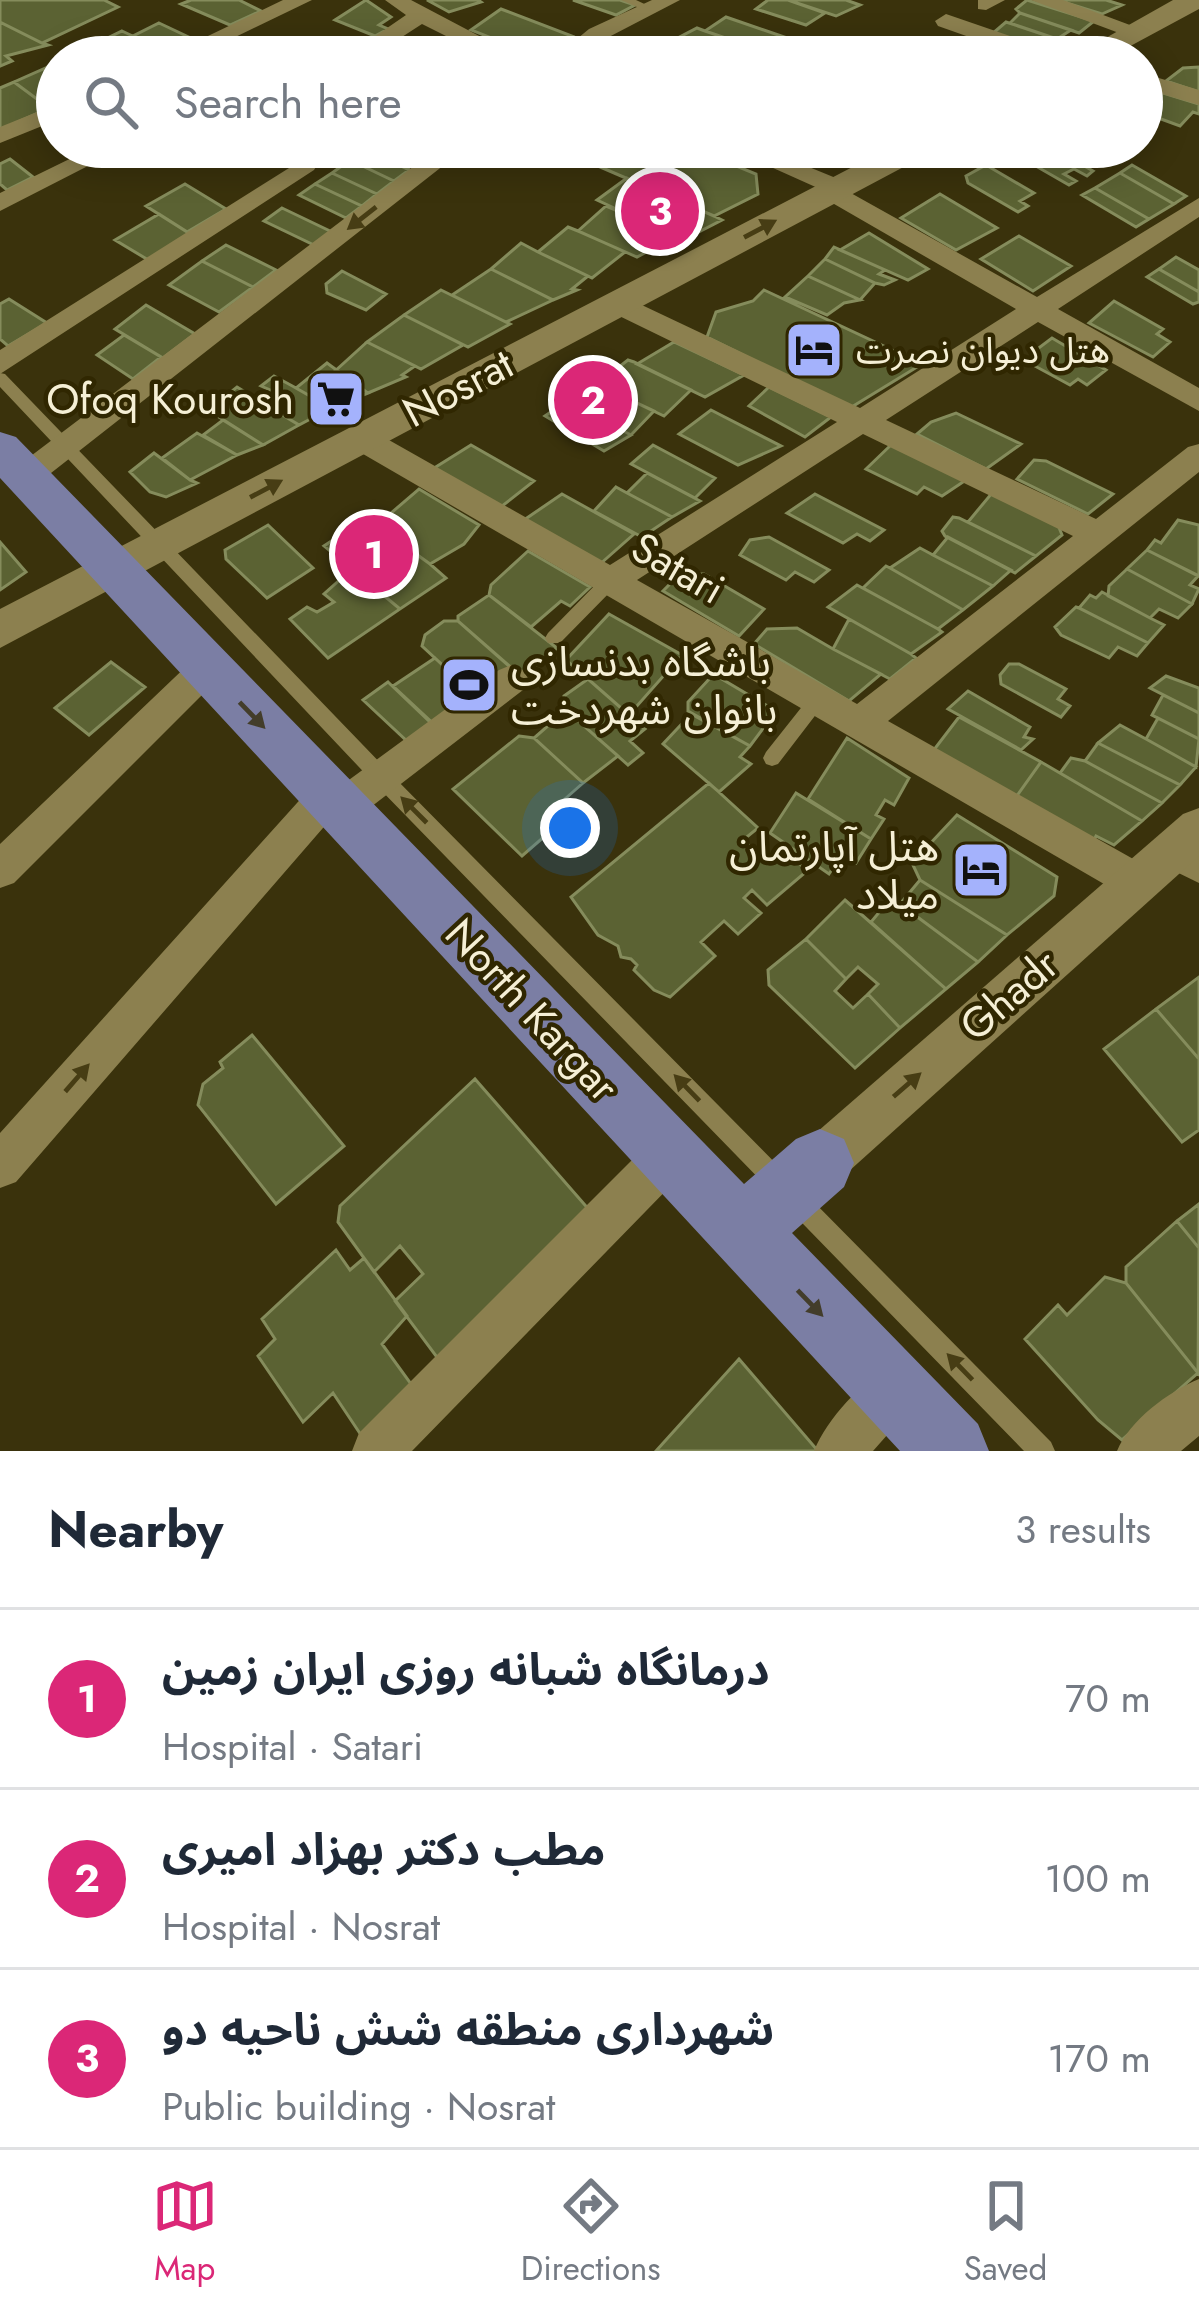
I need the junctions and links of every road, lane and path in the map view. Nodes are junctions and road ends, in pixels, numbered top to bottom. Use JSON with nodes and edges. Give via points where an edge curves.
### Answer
{"nodes":[{"id":1,"x":301,"y":0,"type":"edge"},
{"id":2,"x":396,"y":0,"type":"edge"},
{"id":3,"x":626,"y":0,"type":"edge"},
{"id":4,"x":1042,"y":0,"type":"edge"},
{"id":5,"x":1195,"y":0,"type":"edge"},
{"id":6,"x":659,"y":4,"type":"edge"},
{"id":7,"x":421,"y":15,"type":"junction"},
{"id":8,"x":946,"y":20,"type":"dead end"},
{"id":9,"x":1136,"y":32,"type":"junction"},
{"id":10,"x":223,"y":36,"type":"edge"},
{"id":11,"x":388,"y":36,"type":"edge"},
{"id":12,"x":464,"y":36,"type":"edge"},
{"id":13,"x":594,"y":36,"type":"edge"},
{"id":14,"x":990,"y":36,"type":"edge"},
{"id":15,"x":1128,"y":36,"type":"edge"},
{"id":16,"x":1163,"y":87,"type":"edge"},
{"id":17,"x":1199,"y":98,"type":"edge"},
{"id":18,"x":36,"y":120,"type":"edge"},
{"id":19,"x":0,"y":136,"type":"edge"},
{"id":20,"x":71,"y":168,"type":"edge"},
{"id":21,"x":300,"y":168,"type":"edge"},
{"id":22,"x":428,"y":168,"type":"edge"},
{"id":23,"x":785,"y":168,"type":"edge"},
{"id":24,"x":876,"y":168,"type":"edge"},
{"id":25,"x":835,"y":190,"type":"junction"},
{"id":26,"x":0,"y":203,"type":"edge"},
{"id":27,"x":1199,"y":206,"type":"edge"},
{"id":28,"x":617,"y":304,"type":"junction"},
{"id":29,"x":1037,"y":309,"type":"junction"},
{"id":30,"x":0,"y":364,"type":"edge"},
{"id":31,"x":0,"y":377,"type":"edge"},
{"id":32,"x":1199,"y":401,"type":"edge"},
{"id":33,"x":861,"y":421,"type":"junction"},
{"id":34,"x":362,"y":439,"type":"junction"},
{"id":35,"x":65,"y":447,"type":"junction"},
{"id":36,"x":1199,"y":455,"type":"edge"},
{"id":37,"x":11,"y":466,"type":"edge"},
{"id":38,"x":1098,"y":534,"type":"junction"},
{"id":39,"x":138,"y":557,"type":"junction"},
{"id":40,"x":610,"y":581,"type":"junction"},
{"id":41,"x":0,"y":630,"type":"edge"},
{"id":42,"x":554,"y":638,"type":"dead end"},
{"id":43,"x":207,"y":668,"type":"junction"},
{"id":44,"x":511,"y":680,"type":"dead end"},
{"id":45,"x":818,"y":699,"type":"junction"},
{"id":46,"x":859,"y":723,"type":"junction"},
{"id":47,"x":772,"y":758,"type":"dead end"},
{"id":48,"x":350,"y":794,"type":"junction"},
{"id":49,"x":1177,"y":857,"type":"edge"},
{"id":50,"x":0,"y":870,"type":"edge"},
{"id":51,"x":670,"y":1155,"type":"junction"},
{"id":52,"x":0,"y":1166,"type":"edge"},
{"id":53,"x":783,"y":1195,"type":"junction"},
{"id":54,"x":894,"y":1391,"type":"junction"},
{"id":55,"x":1199,"y":1404,"type":"edge"},
{"id":56,"x":377,"y":1451,"type":"edge"},
{"id":57,"x":838,"y":1451,"type":"edge"},
{"id":58,"x":951,"y":1451,"type":"edge"},
{"id":59,"x":1042,"y":1451,"type":"edge"},
{"id":60,"x":1142,"y":1451,"type":"edge"}],
"edges":[{"from":1,"to":10,"type":"street"},
{"from":2,"to":7,"type":"street"},
{"from":3,"to":6,"type":"lane"},
{"from":4,"to":9,"type":"street"},
{"from":5,"to":9,"type":"main road"},
{"from":6,"to":13,"type":"street"},
{"from":7,"to":11,"type":"street"},
{"from":7,"to":12,"type":"street"},
{"from":8,"to":14,"type":"street"},
{"from":9,"to":15,"type":"main road"},
{"from":16,"to":17,"type":"street"},
{"from":18,"to":19,"type":"street"},
{"from":20,"to":26,"type":"street"},
{"from":21,"to":30,"type":"street"},
{"from":22,"to":35,"type":"street","one_way":true},
{"from":23,"to":25,"type":"street"},
{"from":24,"to":25,"type":"main road","name":"Nosrat"},
{"from":28,"to":25,"type":"main road","name":"Nosrat","one_way":true},
{"from":25,"to":29,"type":"street"},
{"from":27,"to":29,"type":"street"},
{"from":28,"to":33,"type":"street"},
{"from":28,"to":34,"type":"main road","name":"Nosrat"},
{"from":29,"to":32,"type":"street"},
{"from":29,"to":33,"type":"street"},
{"from":31,"to":35,"type":"lane"},
{"from":33,"to":38,"type":"street"},
{"from":33,"to":40,"type":"street"},
{"from":39,"to":34,"type":"main road","name":"Nosrat","one_way":true},
{"from":34,"to":40,"type":"street","name":"Satari"},
{"from":35,"to":37,"type":"street"},
{"from":35,"to":39,"type":"lane"},
{"from":36,"to":38,"type":"street"},
{"from":37,"to":39,"type":"main road","name":"North Kargar"},
{"from":38,"to":46,"type":"street"},
{"from":39,"to":41,"type":"main road","name":"Nosrat"},
{"from":39,"to":43,"type":"main road","name":"North Kargar"},
{"from":39,"to":48,"type":"lane"},
{"from":40,"to":42,"type":"lane"},
{"from":40,"to":45,"type":"street","name":"Satari"},
{"from":43,"to":48,"type":"main road","name":"North Kargar","one_way":true},
{"from":43,"to":50,"type":"street"},
{"from":44,"to":48,"type":"street"},
{"from":45,"to":46,"type":"street","name":"Satari"},
{"from":45,"to":47,"type":"lane"},
{"from":46,"to":49,"type":"street","name":"Satari"},
{"from":48,"to":51,"type":"main road","name":"North Kargar"},
{"from":52,"to":48,"type":"street","one_way":true},
{"from":53,"to":48,"type":"lane","one_way":true},
{"from":53,"to":49,"type":"street","name":"Ghadr","one_way":true},
{"from":51,"to":53,"type":"main road","name":"North Kargar"},
{"from":51,"to":56,"type":"street"},
{"from":53,"to":54,"type":"main road","name":"North Kargar","one_way":true},
{"from":59,"to":53,"type":"lane","one_way":true},
{"from":54,"to":57,"type":"street"},
{"from":54,"to":58,"type":"main road","name":"North Kargar"},
{"from":55,"to":60,"type":"street"}]}
